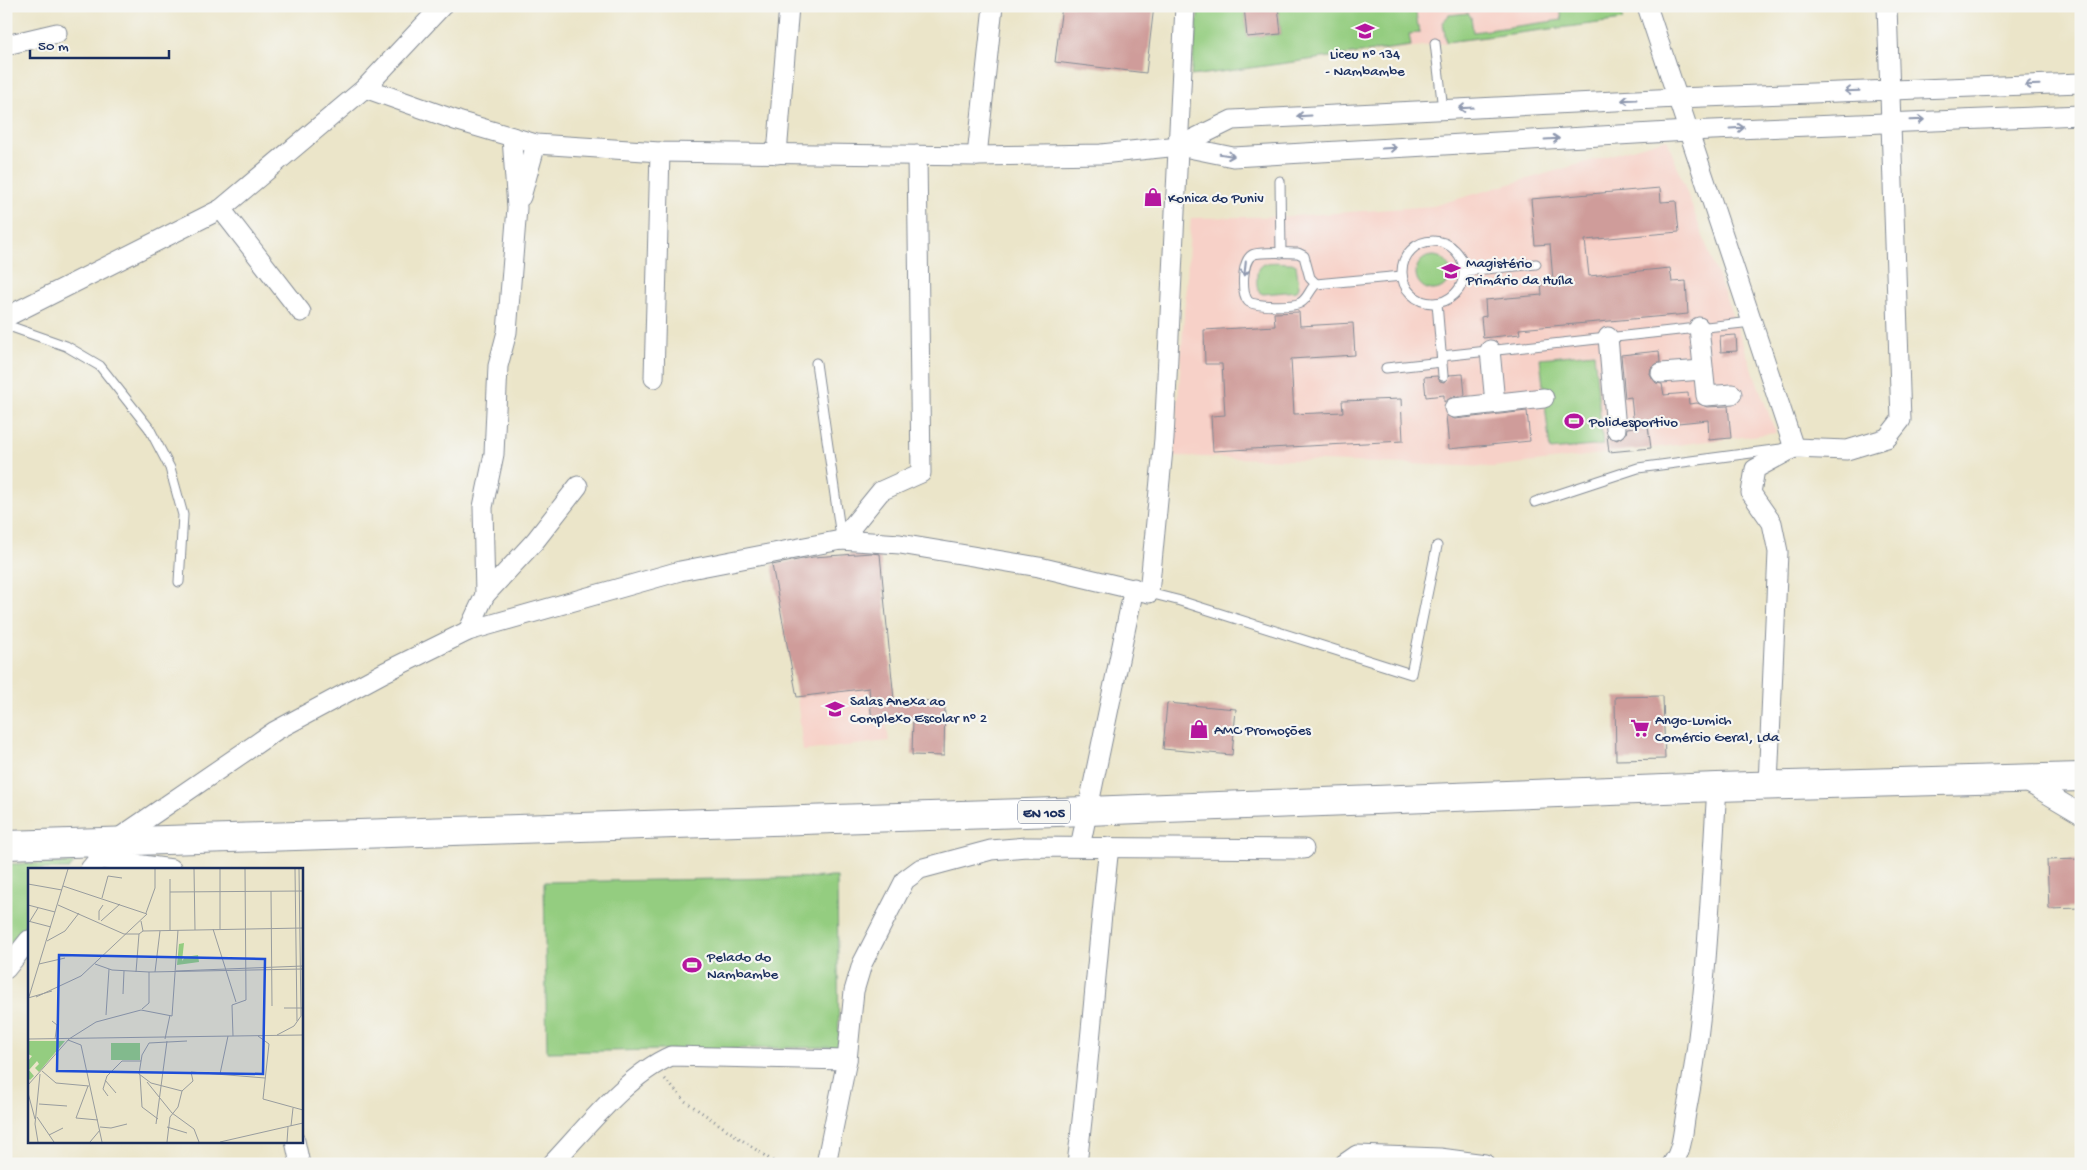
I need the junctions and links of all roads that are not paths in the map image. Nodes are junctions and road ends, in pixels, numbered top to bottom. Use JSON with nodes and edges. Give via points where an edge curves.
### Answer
{"nodes":[{"id":1,"x":442,"y":6,"type":"edge"},
{"id":2,"x":789,"y":6,"type":"edge"},
{"id":3,"x":992,"y":6,"type":"edge"},
{"id":4,"x":1186,"y":6,"type":"edge"},
{"id":5,"x":1647,"y":6,"type":"edge"},
{"id":6,"x":1887,"y":6,"type":"edge"},
{"id":7,"x":57,"y":33,"type":"dead end"},
{"id":8,"x":1435,"y":43,"type":"dead end"},
{"id":9,"x":6,"y":44,"type":"edge"},
{"id":10,"x":2081,"y":83,"type":"edge"},
{"id":11,"x":365,"y":88,"type":"junction"},
{"id":12,"x":1889,"y":89,"type":"junction"},
{"id":13,"x":1677,"y":98,"type":"junction"},
{"id":14,"x":1443,"y":109,"type":"junction"},
{"id":15,"x":2081,"y":114,"type":"edge"},
{"id":16,"x":1890,"y":121,"type":"junction"},
{"id":17,"x":1688,"y":131,"type":"junction"},
{"id":18,"x":512,"y":137,"type":"junction"},
{"id":19,"x":536,"y":144,"type":"junction"},
{"id":20,"x":1179,"y":146,"type":"junction"},
{"id":21,"x":660,"y":152,"type":"junction"},
{"id":22,"x":777,"y":154,"type":"junction"},
{"id":23,"x":917,"y":155,"type":"junction"},
{"id":24,"x":977,"y":156,"type":"junction"},
{"id":25,"x":1280,"y":181,"type":"dead end"},
{"id":26,"x":517,"y":208,"type":"junction"},
{"id":27,"x":222,"y":209,"type":"junction"},
{"id":28,"x":1281,"y":253,"type":"junction"},
{"id":29,"x":1536,"y":264,"type":"dead end"},
{"id":30,"x":1464,"y":271,"type":"junction"},
{"id":31,"x":1402,"y":276,"type":"junction"},
{"id":32,"x":1316,"y":284,"type":"junction"},
{"id":33,"x":1437,"y":302,"type":"junction"},
{"id":34,"x":301,"y":312,"type":"dead end"},
{"id":35,"x":6,"y":317,"type":"edge"},
{"id":36,"x":1752,"y":322,"type":"junction"},
{"id":37,"x":6,"y":325,"type":"edge"},
{"id":38,"x":1699,"y":327,"type":"junction"},
{"id":39,"x":1608,"y":337,"type":"junction"},
{"id":40,"x":1490,"y":350,"type":"junction"},
{"id":41,"x":1442,"y":359,"type":"junction"},
{"id":42,"x":816,"y":363,"type":"dead end"},
{"id":43,"x":1386,"y":368,"type":"dead end"},
{"id":44,"x":1703,"y":370,"type":"junction"},
{"id":45,"x":1661,"y":373,"type":"dead end"},
{"id":46,"x":1443,"y":376,"type":"dead end"},
{"id":47,"x":654,"y":378,"type":"dead end"},
{"id":48,"x":1732,"y":394,"type":"dead end"},
{"id":49,"x":1544,"y":398,"type":"dead end"},
{"id":50,"x":1495,"y":403,"type":"junction"},
{"id":51,"x":1454,"y":408,"type":"dead end"},
{"id":52,"x":1616,"y":429,"type":"dead end"},
{"id":53,"x":1794,"y":448,"type":"junction"},
{"id":54,"x":578,"y":486,"type":"dead end"},
{"id":55,"x":1535,"y":502,"type":"dead end"},
{"id":56,"x":841,"y":540,"type":"junction"},
{"id":57,"x":1437,"y":546,"type":"dead end"},
{"id":58,"x":179,"y":582,"type":"dead end"},
{"id":59,"x":1141,"y":591,"type":"junction"},
{"id":60,"x":485,"y":595,"type":"junction"},
{"id":61,"x":468,"y":631,"type":"junction"},
{"id":62,"x":2081,"y":777,"type":"edge"},
{"id":63,"x":2021,"y":778,"type":"junction"},
{"id":64,"x":1768,"y":785,"type":"junction"},
{"id":65,"x":1717,"y":787,"type":"junction"},
{"id":66,"x":1087,"y":811,"type":"junction"},
{"id":67,"x":2081,"y":814,"type":"edge"},
{"id":68,"x":6,"y":845,"type":"edge"},
{"id":69,"x":1080,"y":847,"type":"junction"},
{"id":70,"x":1109,"y":847,"type":"junction"},
{"id":71,"x":1304,"y":849,"type":"dead end"},
{"id":72,"x":100,"y":857,"type":"edge"},
{"id":73,"x":166,"y":868,"type":"edge"},
{"id":74,"x":28,"y":941,"type":"edge"},
{"id":75,"x":6,"y":969,"type":"edge"},
{"id":76,"x":847,"y":1060,"type":"junction"},
{"id":77,"x":295,"y":1142,"type":"edge"},
{"id":78,"x":300,"y":1164,"type":"edge"},
{"id":79,"x":552,"y":1164,"type":"edge"},
{"id":80,"x":826,"y":1164,"type":"edge"},
{"id":81,"x":1077,"y":1164,"type":"edge"},
{"id":82,"x":1344,"y":1164,"type":"edge"},
{"id":83,"x":1485,"y":1164,"type":"edge"},
{"id":84,"x":1672,"y":1164,"type":"edge"}],
"edges":[{"from":1,"to":11,"type":"street"},
{"from":2,"to":22,"type":"street"},
{"from":3,"to":24,"type":"street"},
{"from":4,"to":20,"type":"street"},
{"from":5,"to":13,"type":"street"},
{"from":6,"to":12,"type":"street"},
{"from":7,"to":9,"type":"street"},
{"from":8,"to":14,"type":"lane"},
{"from":10,"to":12,"type":"street","one_way":true},
{"from":11,"to":18,"type":"street"},
{"from":11,"to":27,"type":"street"},
{"from":12,"to":13,"type":"street","one_way":true},
{"from":12,"to":16,"type":"street"},
{"from":13,"to":14,"type":"street","one_way":true},
{"from":13,"to":17,"type":"street"},
{"from":14,"to":20,"type":"street","one_way":true,"via":[[1232,120]]},
{"from":16,"to":15,"type":"street","one_way":true},
{"from":17,"to":16,"type":"street","one_way":true},
{"from":16,"to":53,"type":"street","via":[[1901,420],[1888,438],[1847,450]]},
{"from":20,"to":17,"type":"street","one_way":true,"via":[[1232,157]]},
{"from":17,"to":36,"type":"street"},
{"from":18,"to":19,"type":"street"},
{"from":18,"to":26,"type":"street"},
{"from":19,"to":21,"type":"street"},
{"from":19,"to":26,"type":"street"},
{"from":20,"to":24,"type":"street","via":[[1101,154]]},
{"from":20,"to":59,"type":"street","via":[[1164,439]]},
{"from":21,"to":22,"type":"street"},
{"from":21,"to":47,"type":"street"},
{"from":22,"to":23,"type":"street"},
{"from":23,"to":24,"type":"street"},
{"from":23,"to":56,"type":"street","via":[[921,473],[881,491]]},
{"from":25,"to":28,"type":"lane"},
{"from":26,"to":60,"type":"street","via":[[507,332],[498,366],[494,454],[483,507]]},
{"from":27,"to":34,"type":"street"},
{"from":27,"to":35,"type":"street"},
{"from":28,"to":32,"type":"lane","via":[[1304,256],[1310,278]]},
{"from":28,"to":32,"type":"lane","one_way":true,"via":[[1253,254],[1246,260],[1245,295],[1248,302],[1255,306],[1298,305]]},
{"from":29,"to":30,"type":"lane"},
{"from":30,"to":31,"type":"lane","via":[[1460,256],[1453,248],[1433,240],[1414,247],[1407,254]]},
{"from":30,"to":33,"type":"lane","via":[[1454,295]]},
{"from":31,"to":32,"type":"lane"},
{"from":31,"to":33,"type":"lane","via":[[1415,298]]},
{"from":33,"to":41,"type":"lane"},
{"from":36,"to":38,"type":"lane"},
{"from":36,"to":53,"type":"street"},
{"from":37,"to":58,"type":"lane","via":[[66,346],[100,366],[149,428],[170,468],[183,515]]},
{"from":38,"to":39,"type":"lane"},
{"from":38,"to":44,"type":"street"},
{"from":39,"to":40,"type":"lane"},
{"from":39,"to":52,"type":"street"},
{"from":40,"to":41,"type":"lane"},
{"from":40,"to":50,"type":"street"},
{"from":41,"to":43,"type":"lane"},
{"from":41,"to":46,"type":"lane"},
{"from":42,"to":56,"type":"lane"},
{"from":44,"to":45,"type":"street"},
{"from":44,"to":48,"type":"street","via":[[1706,396]]},
{"from":49,"to":50,"type":"street"},
{"from":50,"to":51,"type":"street"},
{"from":53,"to":55,"type":"lane","via":[[1638,468]]},
{"from":53,"to":64,"type":"street","via":[[1755,469],[1751,493],[1772,523],[1778,552]]},
{"from":54,"to":60,"type":"street","via":[[535,541]]},
{"from":56,"to":59,"type":"street","via":[[900,544],[1039,567]]},
{"from":56,"to":61,"type":"street","via":[[680,571]]},
{"from":57,"to":59,"type":"lane","via":[[1411,674]]},
{"from":59,"to":66,"type":"street"},
{"from":60,"to":61,"type":"street"},
{"from":61,"to":72,"type":"street","via":[[275,731]]},
{"from":62,"to":63,"type":"main road","number":"EN 105"},
{"from":63,"to":64,"type":"main road","number":"EN 105"},
{"from":63,"to":67,"type":"street"},
{"from":64,"to":65,"type":"main road","number":"EN 105"},
{"from":65,"to":66,"type":"main road","number":"EN 105"},
{"from":65,"to":84,"type":"street","via":[[1702,1004],[1679,1152]]},
{"from":66,"to":69,"type":"street"},
{"from":66,"to":72,"type":"main road","number":"EN 105"},
{"from":68,"to":72,"type":"main road","number":"EN 105"},
{"from":69,"to":70,"type":"street"},
{"from":69,"to":76,"type":"street","via":[[991,850],[920,869],[905,880],[862,964],[854,991]]},
{"from":70,"to":71,"type":"street"},
{"from":70,"to":81,"type":"street"},
{"from":72,"to":73,"type":"street"},
{"from":74,"to":75,"type":"street"},
{"from":76,"to":79,"type":"street","via":[[671,1056],[652,1064],[630,1083]]},
{"from":76,"to":80,"type":"street"},
{"from":77,"to":78,"type":"street"},
{"from":82,"to":83,"type":"street","via":[[1357,1155],[1440,1158]]}]}
